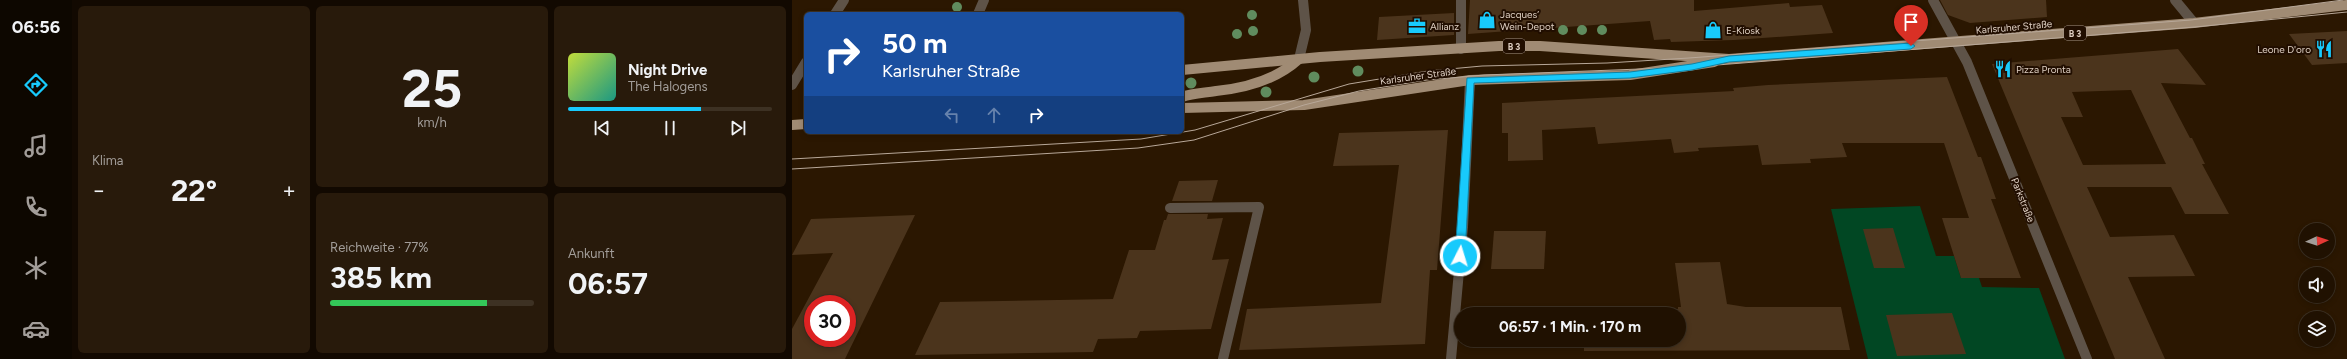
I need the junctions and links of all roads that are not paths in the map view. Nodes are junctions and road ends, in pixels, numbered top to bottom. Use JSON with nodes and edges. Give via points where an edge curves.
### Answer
{"nodes":[{"id":1,"x":844,"y":0,"type":"edge"},
{"id":2,"x":984,"y":0,"type":"edge"},
{"id":3,"x":1303,"y":0,"type":"edge"},
{"id":4,"x":1461,"y":0,"type":"edge"},
{"id":5,"x":1933,"y":0,"type":"edge"},
{"id":6,"x":2175,"y":0,"type":"edge"},
{"id":7,"x":2347,"y":5,"type":"edge"},
{"id":8,"x":836,"y":12,"type":"edge"},
{"id":9,"x":979,"y":12,"type":"edge"},
{"id":10,"x":2194,"y":24,"type":"junction"},
{"id":11,"x":1957,"y":43,"type":"junction"},
{"id":12,"x":1461,"y":49,"type":"junction"},
{"id":13,"x":1300,"y":59,"type":"junction"},
{"id":14,"x":1729,"y":59,"type":"junction"},
{"id":15,"x":804,"y":65,"type":"edge"},
{"id":16,"x":804,"y":67,"type":"edge"},
{"id":17,"x":792,"y":68,"type":"edge"},
{"id":18,"x":1184,"y":70,"type":"edge"},
{"id":19,"x":1470,"y":80,"type":"junction"},
{"id":20,"x":792,"y":85,"type":"edge"},
{"id":21,"x":1184,"y":97,"type":"edge"},
{"id":22,"x":1184,"y":108,"type":"edge"},
{"id":23,"x":804,"y":124,"type":"edge"},
{"id":24,"x":792,"y":125,"type":"edge"},
{"id":25,"x":1170,"y":208,"type":"dead end"},
{"id":26,"x":1223,"y":359,"type":"edge"},
{"id":27,"x":1451,"y":359,"type":"edge"},
{"id":28,"x":2087,"y":359,"type":"edge"}],
"edges":[{"from":1,"to":8,"type":"street"},
{"from":2,"to":9,"type":"street"},
{"from":3,"to":13,"type":"street","via":[[1307,38]]},
{"from":4,"to":12,"type":"street"},
{"from":5,"to":11,"type":"street","name":"Parkstraße"},
{"from":6,"to":10,"type":"street"},
{"from":7,"to":10,"type":"main road","name":"Karlsruher Straße","number":"B 3"},
{"from":10,"to":11,"type":"main road","name":"Karlsruher Straße","number":"B 3"},
{"from":11,"to":14,"type":"main road","name":"Karlsruher Straße","number":"B 3"},
{"from":11,"to":28,"type":"street","name":"Parkstraße","via":[[1967,62]]},
{"from":12,"to":13,"type":"main road","name":"Karlsruher Straße","number":"B 3"},
{"from":12,"to":14,"type":"main road","name":"Karlsruher Straße","number":"B 3","via":[[1540,46]]},
{"from":13,"to":18,"type":"main road","name":"Karlsruher Straße","number":"B 3"},
{"from":13,"to":21,"type":"main road","via":[[1279,74],[1222,91]]},
{"from":14,"to":19,"type":"main road","name":"Karlsruher Straße","number":"B 3","via":[[1630,75]]},
{"from":15,"to":17,"type":"street"},
{"from":16,"to":20,"type":"street"},
{"from":19,"to":22,"type":"main road","name":"Karlsruher Straße","number":"B 3","via":[[1304,105]]},
{"from":19,"to":27,"type":"street","via":[[1463,227]]},
{"from":23,"to":24,"type":"main road"},
{"from":25,"to":26,"type":"street","via":[[1259,206]]}]}
